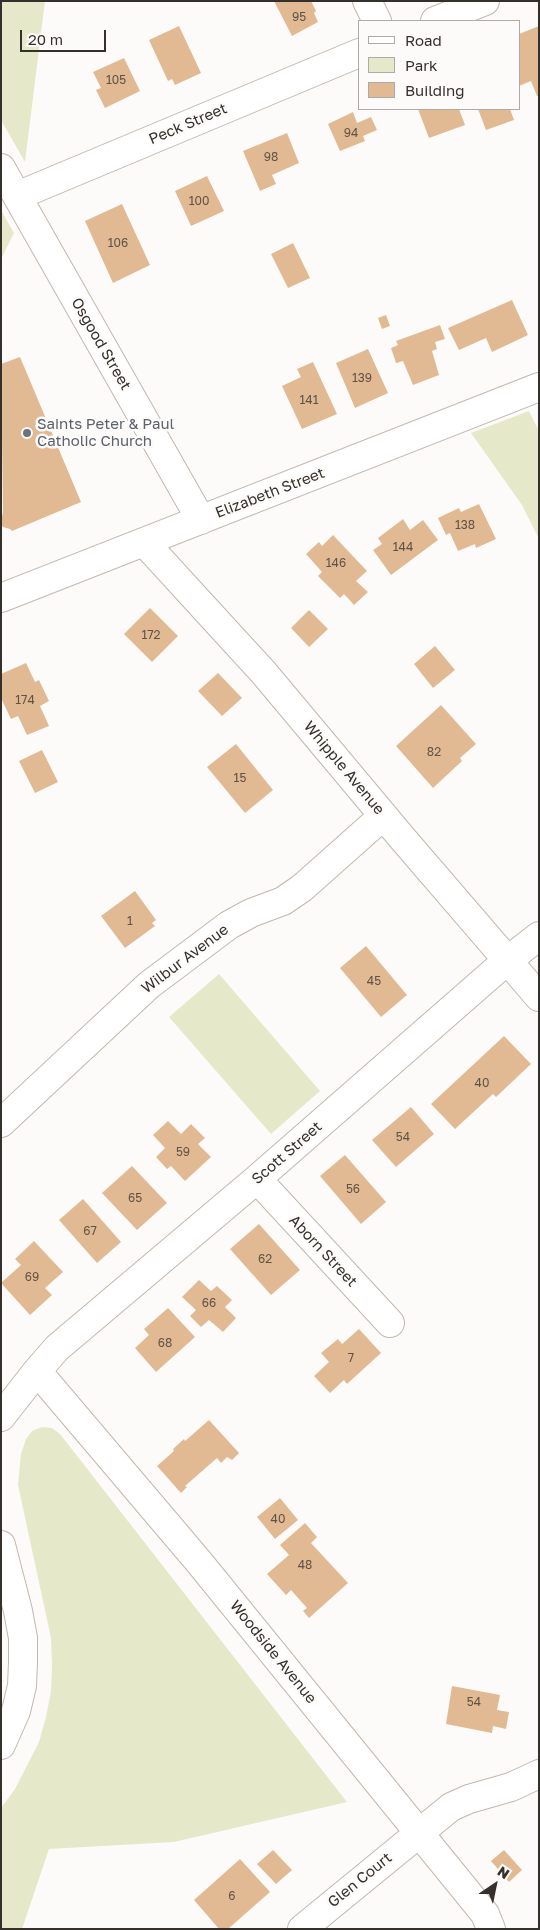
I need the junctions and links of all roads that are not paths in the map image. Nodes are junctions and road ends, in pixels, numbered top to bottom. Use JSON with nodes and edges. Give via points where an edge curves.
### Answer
{"nodes":[{"id":1,"x":367,"y":1,"type":"edge"},
{"id":2,"x":485,"y":1,"type":"edge"},
{"id":3,"x":376,"y":20,"type":"edge"},
{"id":4,"x":438,"y":20,"type":"edge"},
{"id":5,"x":358,"y":53,"type":"edge"},
{"id":6,"x":1,"y":168,"type":"edge"},
{"id":7,"x":17,"y":196,"type":"junction"},
{"id":8,"x":539,"y":388,"type":"edge"},
{"id":9,"x":201,"y":520,"type":"junction"},
{"id":10,"x":144,"y":542,"type":"junction"},
{"id":11,"x":1,"y":598,"type":"edge"},
{"id":12,"x":384,"y":816,"type":"junction"},
{"id":13,"x":539,"y":936,"type":"edge"},
{"id":14,"x":507,"y":960,"type":"junction"},
{"id":15,"x":539,"y":997,"type":"edge"},
{"id":16,"x":1,"y":1123,"type":"edge"},
{"id":17,"x":257,"y":1179,"type":"junction"},
{"id":18,"x":390,"y":1323,"type":"dead end"},
{"id":19,"x":37,"y":1371,"type":"junction"},
{"id":20,"x":1,"y":1418,"type":"edge"},
{"id":21,"x":1,"y":1545,"type":"edge"},
{"id":22,"x":1,"y":1745,"type":"edge"},
{"id":23,"x":539,"y":1774,"type":"edge"},
{"id":24,"x":419,"y":1832,"type":"junction"},
{"id":25,"x":302,"y":1929,"type":"edge"},
{"id":26,"x":491,"y":1929,"type":"edge"}],
"edges":[{"from":1,"to":3,"type":"street"},
{"from":2,"to":4,"type":"street"},
{"from":5,"to":7,"type":"street","name":"Peck Street"},
{"from":6,"to":7,"type":"street","name":"Osgood Street"},
{"from":7,"to":9,"type":"street","name":"Osgood Street"},
{"from":8,"to":9,"type":"street","name":"Elizabeth Street"},
{"from":9,"to":10,"type":"street","name":"Elizabeth Street"},
{"from":10,"to":11,"type":"street","name":"Elizabeth Street"},
{"from":10,"to":12,"type":"street","name":"Whipple Avenue","via":[[264,672]]},
{"from":12,"to":14,"type":"street","name":"Whipple Avenue"},
{"from":12,"to":16,"type":"street","name":"Wilbur Avenue","via":[[297,892],[228,926],[148,985]]},
{"from":13,"to":14,"type":"street","name":"Scott Street"},
{"from":14,"to":15,"type":"street","name":"Whipple Avenue"},
{"from":14,"to":17,"type":"street","name":"Scott Street"},
{"from":17,"to":18,"type":"street","name":"Aborn Street"},
{"from":17,"to":19,"type":"street","name":"Scott Street","via":[[57,1348]]},
{"from":19,"to":20,"type":"street","name":"Scott Street"},
{"from":19,"to":24,"type":"street","name":"Woodside Avenue","via":[[199,1562]]},
{"from":21,"to":22,"type":"street","via":[[23,1638],[23,1662],[16,1711]]},
{"from":23,"to":24,"type":"street","via":[[460,1802]]},
{"from":24,"to":25,"type":"street","name":"Glen Court"},
{"from":24,"to":26,"type":"street","name":"Woodside Avenue","via":[[486,1914]]}]}
